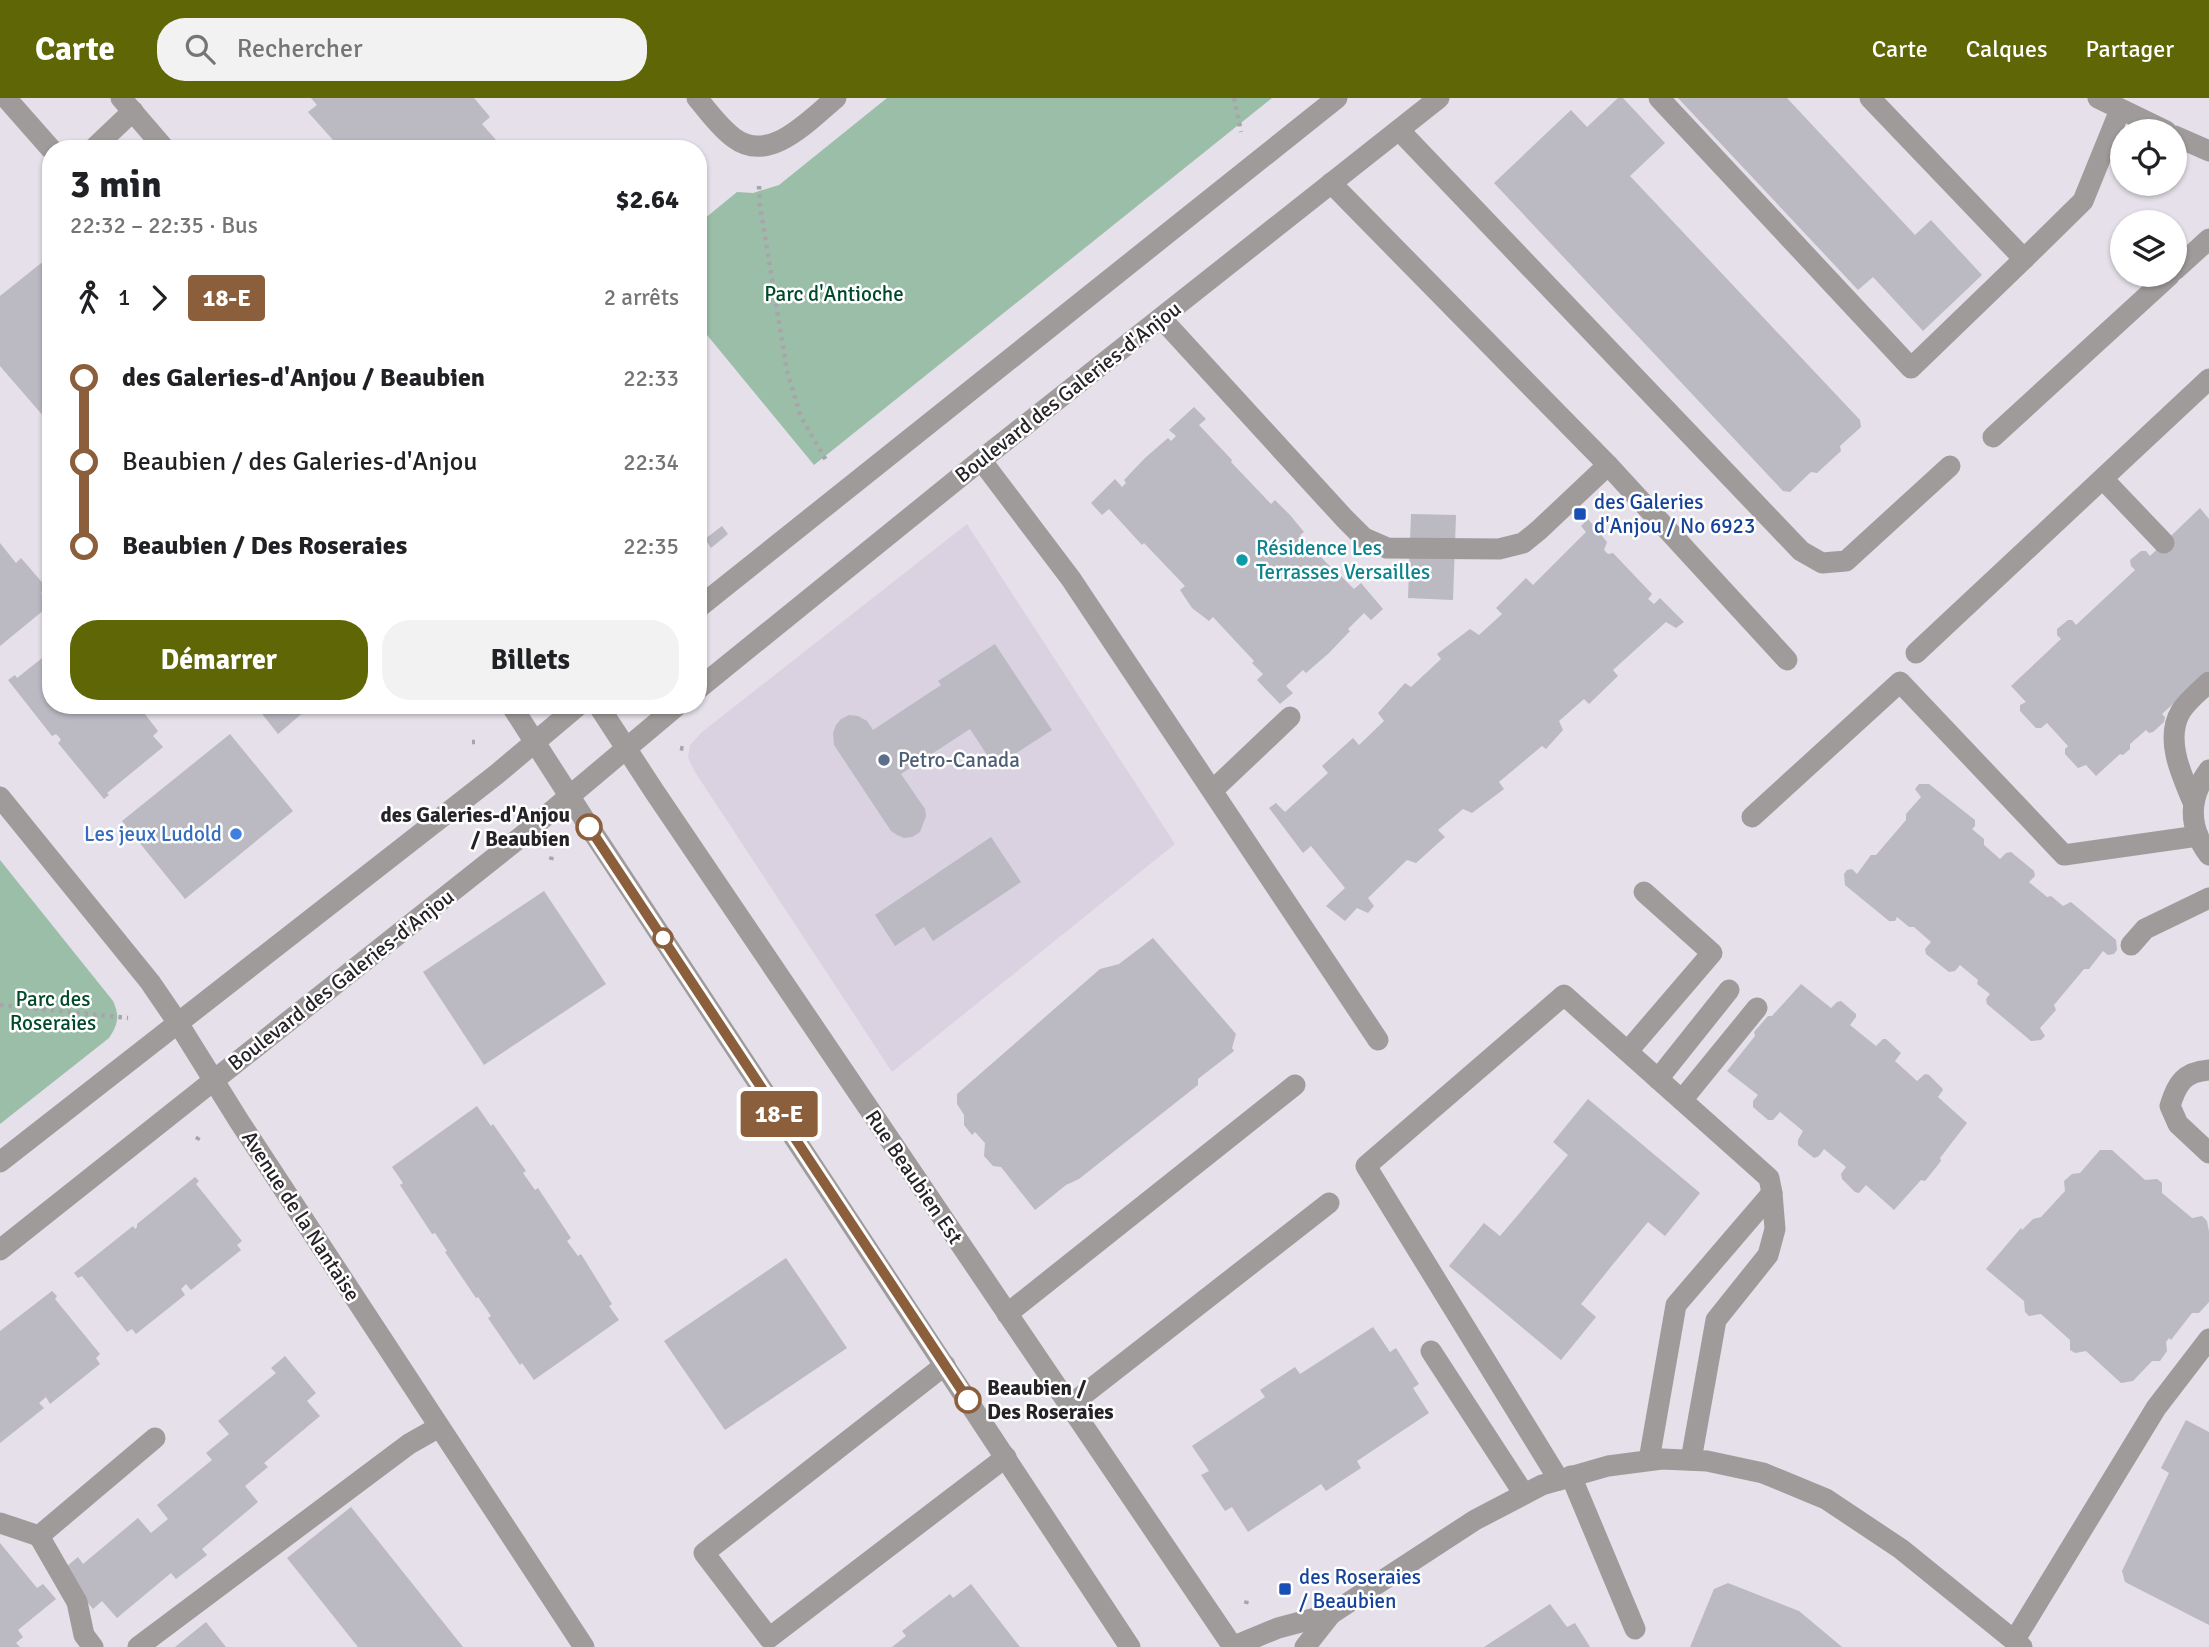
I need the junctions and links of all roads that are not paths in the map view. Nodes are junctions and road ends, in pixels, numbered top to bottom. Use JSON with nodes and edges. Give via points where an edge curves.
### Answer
{"nodes":[{"id":1,"x":6,"y":98,"type":"edge"},
{"id":2,"x":697,"y":98,"type":"edge"},
{"id":3,"x":836,"y":98,"type":"edge"},
{"id":4,"x":1337,"y":98,"type":"edge"},
{"id":5,"x":1439,"y":98,"type":"edge"},
{"id":6,"x":1659,"y":98,"type":"edge"},
{"id":7,"x":1870,"y":98,"type":"edge"},
{"id":8,"x":2098,"y":98,"type":"edge"},
{"id":9,"x":127,"y":105,"type":"edge"},
{"id":10,"x":2131,"y":108,"type":"edge"},
{"id":11,"x":2148,"y":119,"type":"edge"},
{"id":12,"x":1399,"y":130,"type":"junction"},
{"id":13,"x":43,"y":140,"type":"edge"},
{"id":14,"x":100,"y":140,"type":"edge"},
{"id":15,"x":157,"y":140,"type":"edge"},
{"id":16,"x":2187,"y":141,"type":"edge"},
{"id":17,"x":2209,"y":151,"type":"edge"},
{"id":18,"x":1331,"y":183,"type":"junction"},
{"id":19,"x":2209,"y":239,"type":"edge"},
{"id":20,"x":2187,"y":259,"type":"edge"},
{"id":21,"x":2024,"y":260,"type":"junction"},
{"id":22,"x":2157,"y":287,"type":"edge"},
{"id":23,"x":1161,"y":318,"type":"junction"},
{"id":24,"x":2209,"y":379,"type":"edge"},
{"id":25,"x":1993,"y":437,"type":"dead end"},
{"id":26,"x":981,"y":460,"type":"junction"},
{"id":27,"x":1608,"y":465,"type":"junction"},
{"id":28,"x":1950,"y":466,"type":"dead end"},
{"id":29,"x":2103,"y":479,"type":"junction"},
{"id":30,"x":2164,"y":543,"type":"dead end"},
{"id":31,"x":707,"y":601,"type":"edge"},
{"id":32,"x":1916,"y":653,"type":"dead end"},
{"id":33,"x":1787,"y":660,"type":"dead end"},
{"id":34,"x":707,"y":682,"type":"edge"},
{"id":35,"x":2209,"y":682,"type":"edge"},
{"id":36,"x":517,"y":714,"type":"edge"},
{"id":37,"x":568,"y":714,"type":"edge"},
{"id":38,"x":604,"y":714,"type":"edge"},
{"id":39,"x":667,"y":714,"type":"edge"},
{"id":40,"x":1290,"y":718,"type":"dead end"},
{"id":41,"x":535,"y":742,"type":"junction"},
{"id":42,"x":626,"y":748,"type":"junction"},
{"id":43,"x":2209,"y":770,"type":"edge"},
{"id":44,"x":1213,"y":790,"type":"junction"},
{"id":45,"x":569,"y":796,"type":"junction"},
{"id":46,"x":0,"y":797,"type":"edge"},
{"id":47,"x":2193,"y":803,"type":"junction"},
{"id":48,"x":1752,"y":817,"type":"dead end"},
{"id":49,"x":2198,"y":836,"type":"junction"},
{"id":50,"x":2209,"y":855,"type":"edge"},
{"id":51,"x":1644,"y":892,"type":"dead end"},
{"id":52,"x":2209,"y":898,"type":"edge"},
{"id":53,"x":2131,"y":945,"type":"dead end"},
{"id":54,"x":1729,"y":990,"type":"dead end"},
{"id":55,"x":1757,"y":1008,"type":"dead end"},
{"id":56,"x":178,"y":1023,"type":"junction"},
{"id":57,"x":1378,"y":1040,"type":"dead end"},
{"id":58,"x":1628,"y":1051,"type":"junction"},
{"id":59,"x":2209,"y":1070,"type":"edge"},
{"id":60,"x":1658,"y":1079,"type":"junction"},
{"id":61,"x":214,"y":1080,"type":"junction"},
{"id":62,"x":1295,"y":1085,"type":"dead end"},
{"id":63,"x":1682,"y":1100,"type":"junction"},
{"id":64,"x":2209,"y":1153,"type":"edge"},
{"id":65,"x":0,"y":1162,"type":"edge"},
{"id":66,"x":1772,"y":1193,"type":"junction"},
{"id":67,"x":1329,"y":1203,"type":"dead end"},
{"id":68,"x":0,"y":1250,"type":"edge"},
{"id":69,"x":1007,"y":1314,"type":"junction"},
{"id":70,"x":2209,"y":1339,"type":"edge"},
{"id":71,"x":1431,"y":1351,"type":"dead end"},
{"id":72,"x":2201,"y":1362,"type":"edge"},
{"id":73,"x":945,"y":1364,"type":"junction"},
{"id":74,"x":1069,"y":1406,"type":"junction"},
{"id":75,"x":439,"y":1427,"type":"junction"},
{"id":76,"x":155,"y":1438,"type":"dead end"},
{"id":77,"x":1006,"y":1457,"type":"junction"},
{"id":78,"x":1649,"y":1460,"type":"junction"},
{"id":79,"x":1691,"y":1460,"type":"junction"},
{"id":80,"x":1565,"y":1478,"type":"junction"},
{"id":81,"x":1524,"y":1494,"type":"junction"},
{"id":82,"x":0,"y":1523,"type":"edge"},
{"id":83,"x":39,"y":1535,"type":"junction"},
{"id":84,"x":1331,"y":1614,"type":"junction"},
{"id":85,"x":1635,"y":1629,"type":"dead end"},
{"id":86,"x":2018,"y":1644,"type":"edge"},
{"id":87,"x":93,"y":1647,"type":"edge"},
{"id":88,"x":138,"y":1647,"type":"edge"},
{"id":89,"x":584,"y":1647,"type":"edge"},
{"id":90,"x":1130,"y":1647,"type":"edge"},
{"id":91,"x":1233,"y":1647,"type":"edge"},
{"id":92,"x":1305,"y":1647,"type":"edge"}],
"edges":[{"from":1,"to":13,"type":"street"},
{"from":2,"to":3,"type":"street","via":[[735,139],[761,146],[785,138]]},
{"from":4,"to":31,"type":"street"},
{"from":5,"to":12,"type":"street","name":"Boulevard des Galeries-d'Anjou"},
{"from":6,"to":21,"type":"street","via":[[1911,368]]},
{"from":7,"to":21,"type":"street"},
{"from":8,"to":10,"type":"street"},
{"from":9,"to":14,"type":"street"},
{"from":9,"to":15,"type":"street"},
{"from":10,"to":11,"type":"street"},
{"from":10,"to":21,"type":"street","via":[[2083,201]]},
{"from":12,"to":18,"type":"street","name":"Boulevard des Galeries-d'Anjou"},
{"from":12,"to":28,"type":"street","via":[[1801,551],[1822,563],[1846,561]]},
{"from":16,"to":17,"type":"street"},
{"from":18,"to":23,"type":"street","name":"Boulevard des Galeries-d'Anjou"},
{"from":18,"to":27,"type":"street"},
{"from":19,"to":20,"type":"street"},
{"from":22,"to":25,"type":"street"},
{"from":23,"to":26,"type":"street","name":"Boulevard des Galeries-d'Anjou"},
{"from":23,"to":27,"type":"street","via":[[1344,518],[1364,538],[1387,548],[1499,549],[1523,543]]},
{"from":24,"to":29,"type":"street"},
{"from":26,"to":34,"type":"street","name":"Boulevard des Galeries-d'Anjou"},
{"from":26,"to":44,"type":"street","via":[[1070,579]]},
{"from":27,"to":33,"type":"street"},
{"from":29,"to":30,"type":"street"},
{"from":29,"to":32,"type":"street"},
{"from":35,"to":47,"type":"street","via":[[2181,711],[2175,730],[2179,771]]},
{"from":36,"to":41,"type":"street"},
{"from":37,"to":41,"type":"street"},
{"from":38,"to":42,"type":"street","name":"Rue Beaubien Est"},
{"from":39,"to":42,"type":"street","name":"Boulevard des Galeries-d'Anjou"},
{"from":40,"to":44,"type":"street"},
{"from":41,"to":45,"type":"street"},
{"from":41,"to":56,"type":"street"},
{"from":42,"to":45,"type":"street","name":"Boulevard des Galeries-d'Anjou"},
{"from":42,"to":69,"type":"street","name":"Rue Beaubien Est"},
{"from":43,"to":47,"type":"street","via":[[2199,782]]},
{"from":44,"to":57,"type":"street"},
{"from":45,"to":61,"type":"street","name":"Boulevard des Galeries-d'Anjou"},
{"from":45,"to":73,"type":"street"},
{"from":46,"to":56,"type":"street","name":"Avenue de la Nantaise"},
{"from":47,"to":49,"type":"street"},
{"from":48,"to":49,"type":"street","via":[[1900,682],[2064,855]]},
{"from":49,"to":50,"type":"street"},
{"from":51,"to":58,"type":"street","via":[[1712,953]]},
{"from":52,"to":53,"type":"street","via":[[2145,929]]},
{"from":54,"to":60,"type":"street"},
{"from":55,"to":63,"type":"street"},
{"from":56,"to":61,"type":"street","name":"Avenue de la Nantaise"},
{"from":56,"to":65,"type":"street"},
{"from":58,"to":60,"type":"street"},
{"from":58,"to":80,"type":"street","via":[[1564,995],[1366,1166]]},
{"from":59,"to":64,"type":"street","via":[[2190,1073],[2176,1088],[2170,1106],[2178,1124]]},
{"from":60,"to":63,"type":"street"},
{"from":61,"to":68,"type":"street","name":"Boulevard des Galeries-d'Anjou"},
{"from":61,"to":75,"type":"street","name":"Avenue de la Nantaise"},
{"from":62,"to":69,"type":"street"},
{"from":63,"to":66,"type":"street","via":[[1769,1178]]},
{"from":66,"to":78,"type":"street","via":[[1676,1306]]},
{"from":66,"to":79,"type":"street","via":[[1776,1229],[1768,1255],[1716,1320]]},
{"from":67,"to":74,"type":"street"},
{"from":69,"to":74,"type":"street","name":"Rue Beaubien Est"},
{"from":70,"to":72,"type":"street"},
{"from":71,"to":81,"type":"street"},
{"from":72,"to":86,"type":"street","via":[[2156,1408]]},
{"from":73,"to":77,"type":"street"},
{"from":73,"to":77,"type":"street","via":[[704,1553],[769,1638]]},
{"from":74,"to":91,"type":"street","name":"Rue Beaubien Est"},
{"from":75,"to":88,"type":"street","via":[[409,1444]]},
{"from":75,"to":89,"type":"street","name":"Avenue de la Nantaise"},
{"from":76,"to":83,"type":"street"},
{"from":77,"to":90,"type":"street"},
{"from":78,"to":79,"type":"street"},
{"from":78,"to":80,"type":"street"},
{"from":79,"to":86,"type":"street","via":[[1763,1473],[1826,1499],[1901,1549]]},
{"from":80,"to":81,"type":"street"},
{"from":80,"to":85,"type":"street"},
{"from":81,"to":84,"type":"street","via":[[1475,1520]]},
{"from":82,"to":83,"type":"street"},
{"from":83,"to":87,"type":"street","via":[[77,1602],[84,1635]]},
{"from":84,"to":91,"type":"street","via":[[1278,1628]]},
{"from":84,"to":92,"type":"street"}]}
